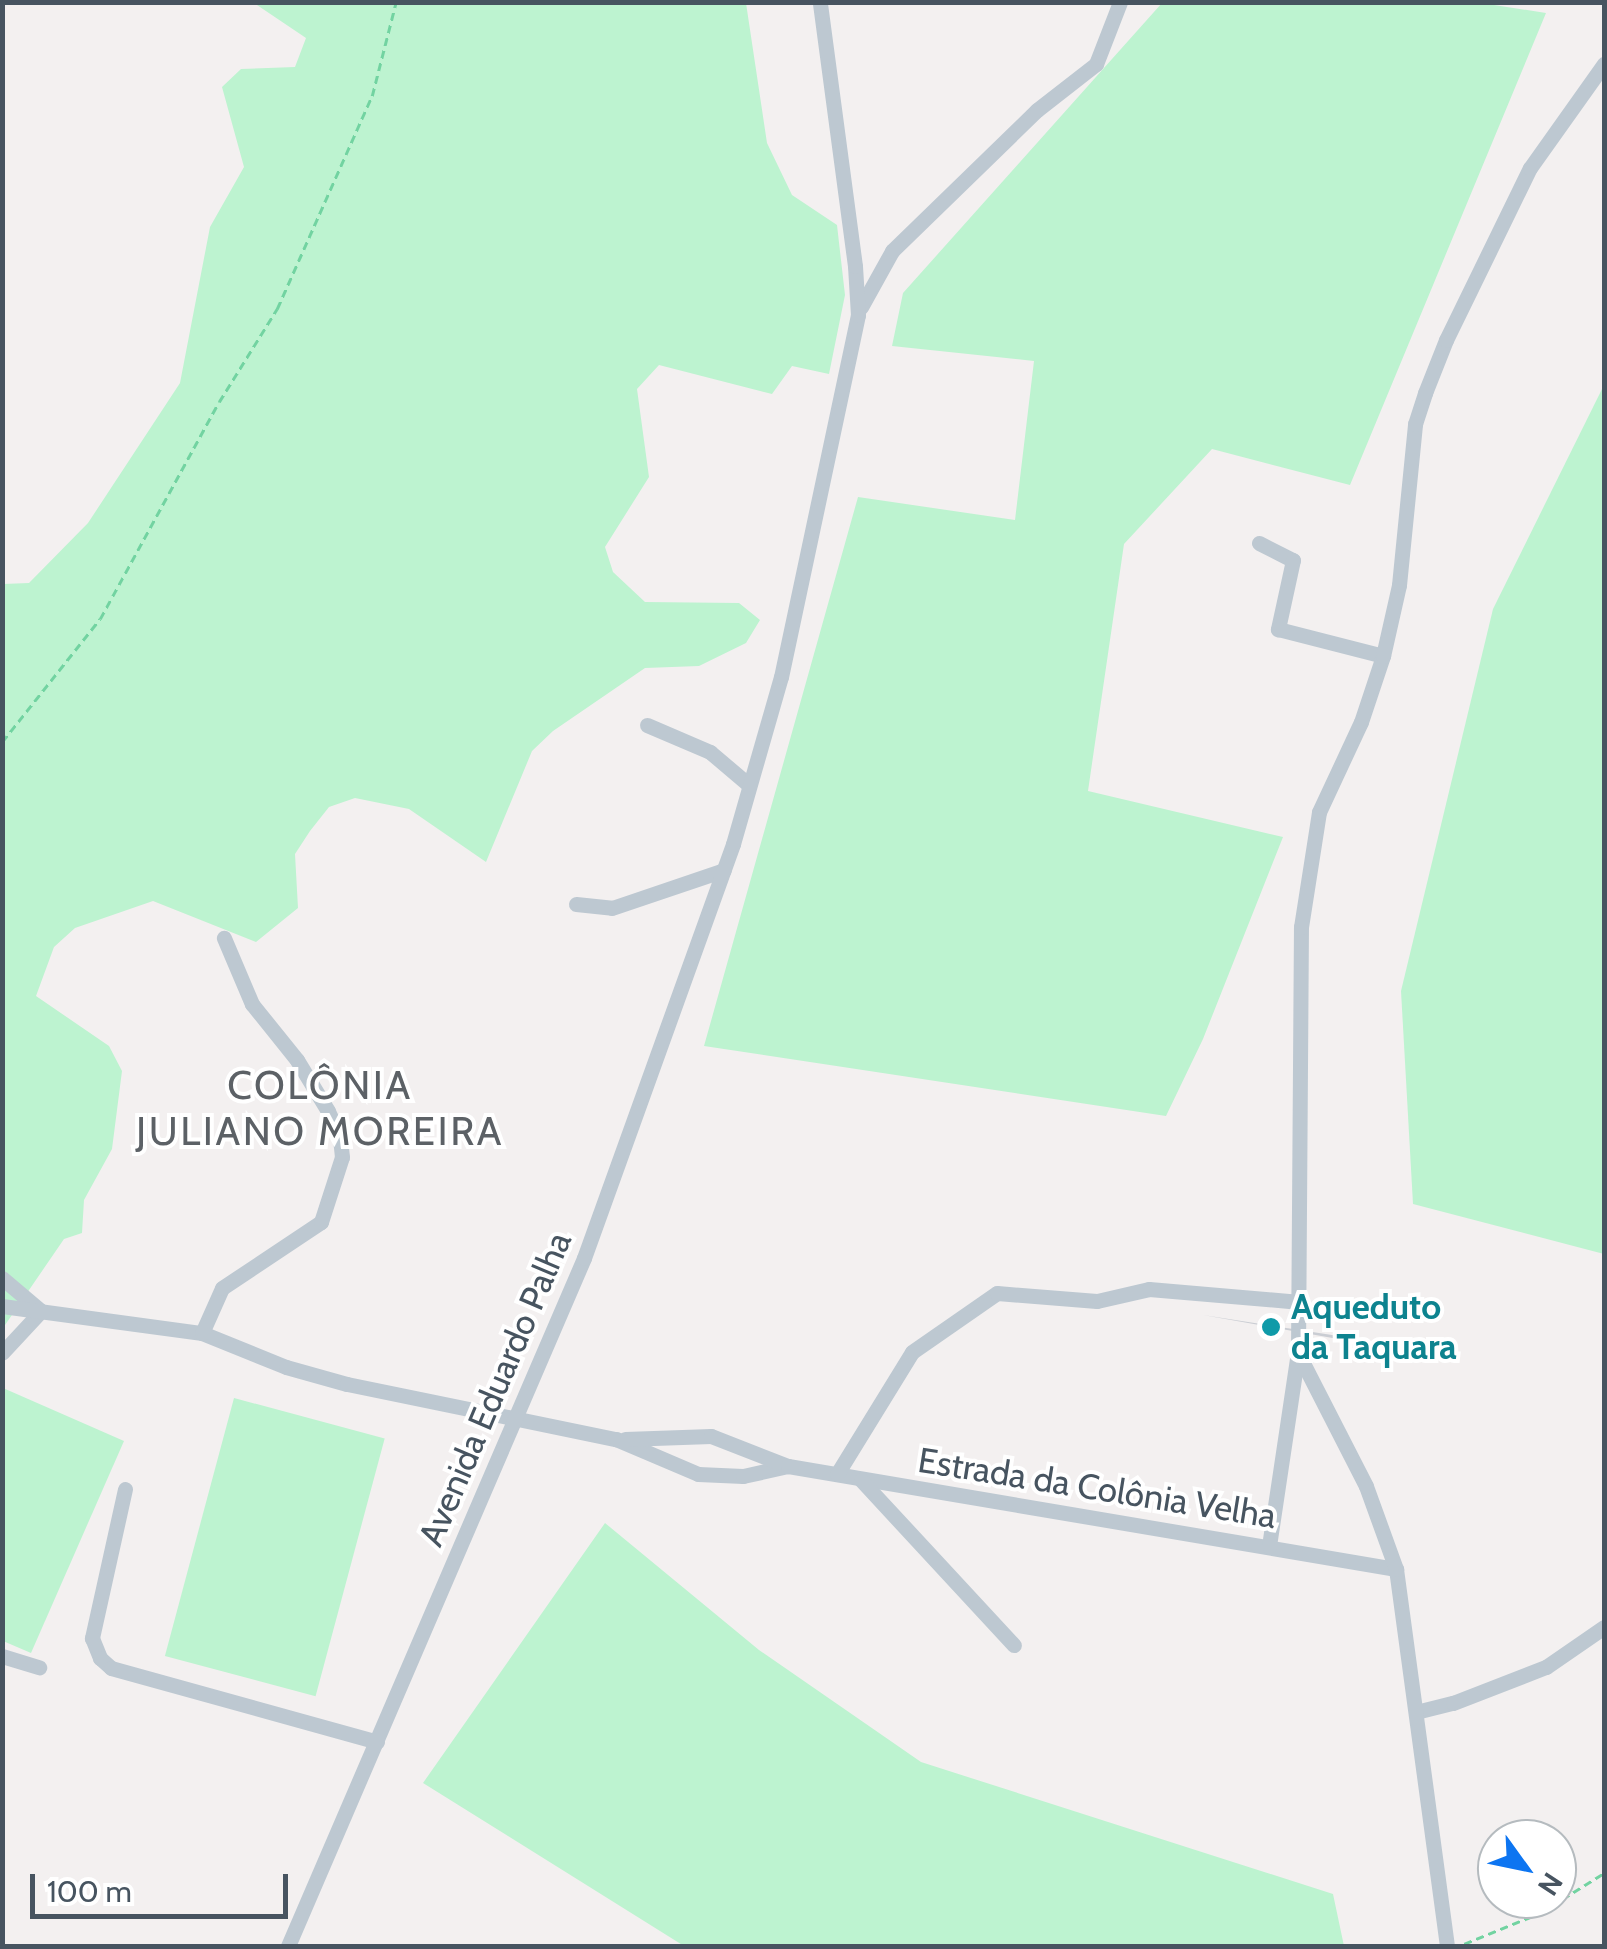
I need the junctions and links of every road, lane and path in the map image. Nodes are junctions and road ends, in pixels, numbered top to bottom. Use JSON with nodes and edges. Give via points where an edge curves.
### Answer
{"nodes":[{"id":1,"x":396,"y":2,"type":"edge"},
{"id":2,"x":820,"y":2,"type":"edge"},
{"id":3,"x":1120,"y":2,"type":"edge"},
{"id":4,"x":1604,"y":64,"type":"edge"},
{"id":5,"x":858,"y":315,"type":"junction"},
{"id":6,"x":1259,"y":542,"type":"dead end"},
{"id":7,"x":1383,"y":656,"type":"junction"},
{"id":8,"x":647,"y":726,"type":"dead end"},
{"id":9,"x":2,"y":742,"type":"edge"},
{"id":10,"x":749,"y":785,"type":"junction"},
{"id":11,"x":724,"y":870,"type":"junction"},
{"id":12,"x":576,"y":904,"type":"dead end"},
{"id":13,"x":224,"y":938,"type":"dead end"},
{"id":14,"x":2,"y":1278,"type":"edge"},
{"id":15,"x":1302,"y":1302,"type":"junction"},
{"id":16,"x":2,"y":1306,"type":"edge"},
{"id":17,"x":41,"y":1311,"type":"junction"},
{"id":18,"x":202,"y":1333,"type":"junction"},
{"id":19,"x":2,"y":1353,"type":"edge"},
{"id":20,"x":1298,"y":1353,"type":"junction"},
{"id":21,"x":517,"y":1420,"type":"junction"},
{"id":22,"x":616,"y":1439,"type":"junction"},
{"id":23,"x":788,"y":1466,"type":"junction"},
{"id":24,"x":837,"y":1474,"type":"junction"},
{"id":25,"x":861,"y":1480,"type":"junction"},
{"id":26,"x":125,"y":1489,"type":"dead end"},
{"id":27,"x":1269,"y":1546,"type":"junction"},
{"id":28,"x":1396,"y":1568,"type":"junction"},
{"id":29,"x":1604,"y":1627,"type":"edge"},
{"id":30,"x":1014,"y":1646,"type":"dead end"},
{"id":31,"x":2,"y":1656,"type":"edge"},
{"id":32,"x":39,"y":1667,"type":"dead end"},
{"id":33,"x":1416,"y":1712,"type":"junction"},
{"id":34,"x":377,"y":1742,"type":"junction"},
{"id":35,"x":1604,"y":1873,"type":"edge"},
{"id":36,"x":288,"y":1946,"type":"edge"},
{"id":37,"x":1447,"y":1946,"type":"edge"},
{"id":38,"x":1459,"y":1946,"type":"edge"}],
"edges":[{"from":1,"to":9,"type":"path","via":[[372,96],[277,309],[100,620]]},
{"from":2,"to":5,"type":"street"},
{"from":3,"to":5,"type":"street","via":[[1096,64],[1037,110],[892,252]]},
{"from":4,"to":7,"type":"street","via":[[1530,168],[1425,393]]},
{"from":5,"to":10,"type":"street","name":"Avenida Eduardo Palha","via":[[785,660]]},
{"from":6,"to":7,"type":"street","via":[[1293,560],[1278,629]]},
{"from":7,"to":15,"type":"street","via":[[1319,812],[1301,927]]},
{"from":8,"to":10,"type":"street","via":[[710,752]]},
{"from":10,"to":11,"type":"street","name":"Avenida Eduardo Palha"},
{"from":11,"to":12,"type":"street","via":[[612,908]]},
{"from":11,"to":21,"type":"street","name":"Avenida Eduardo Palha","via":[[645,1098]]},
{"from":13,"to":18,"type":"street","via":[[252,1004],[328,1111],[342,1157],[321,1222],[222,1288]]},
{"from":14,"to":17,"type":"street"},
{"from":15,"to":20,"type":"street"},
{"from":15,"to":24,"type":"street","via":[[1149,1290],[1098,1301],[997,1292],[912,1352]]},
{"from":16,"to":17,"type":"street","name":"Estrada da Colônia Velha"},
{"from":17,"to":18,"type":"street","name":"Estrada da Colônia Velha"},
{"from":17,"to":19,"type":"street"},
{"from":18,"to":21,"type":"street","name":"Estrada da Colônia Velha","via":[[286,1368]]},
{"from":20,"to":27,"type":"street"},
{"from":20,"to":28,"type":"street","via":[[1371,1497]]},
{"from":21,"to":22,"type":"street","name":"Estrada da Colônia Velha"},
{"from":21,"to":34,"type":"street","name":"Avenida Eduardo Palha"},
{"from":22,"to":23,"type":"street","name":"Estrada da Colônia Velha","via":[[711,1436]]},
{"from":22,"to":23,"type":"street","name":"Estrada da Colônia Velha","via":[[698,1474],[744,1476]]},
{"from":23,"to":24,"type":"street","name":"Estrada da Colônia Velha"},
{"from":24,"to":25,"type":"street","name":"Estrada da Colônia Velha"},
{"from":25,"to":27,"type":"street","name":"Estrada da Colônia Velha"},
{"from":25,"to":30,"type":"street"},
{"from":26,"to":34,"type":"street","via":[[92,1638],[100,1658],[111,1668]]},
{"from":27,"to":28,"type":"street","name":"Estrada da Colônia Velha"},
{"from":28,"to":33,"type":"street"},
{"from":29,"to":33,"type":"street","via":[[1546,1667]]},
{"from":31,"to":32,"type":"street"},
{"from":33,"to":37,"type":"street"},
{"from":34,"to":36,"type":"street","name":"Avenida Eduardo Palha"},
{"from":35,"to":38,"type":"path","via":[[1540,1913]]}]}
